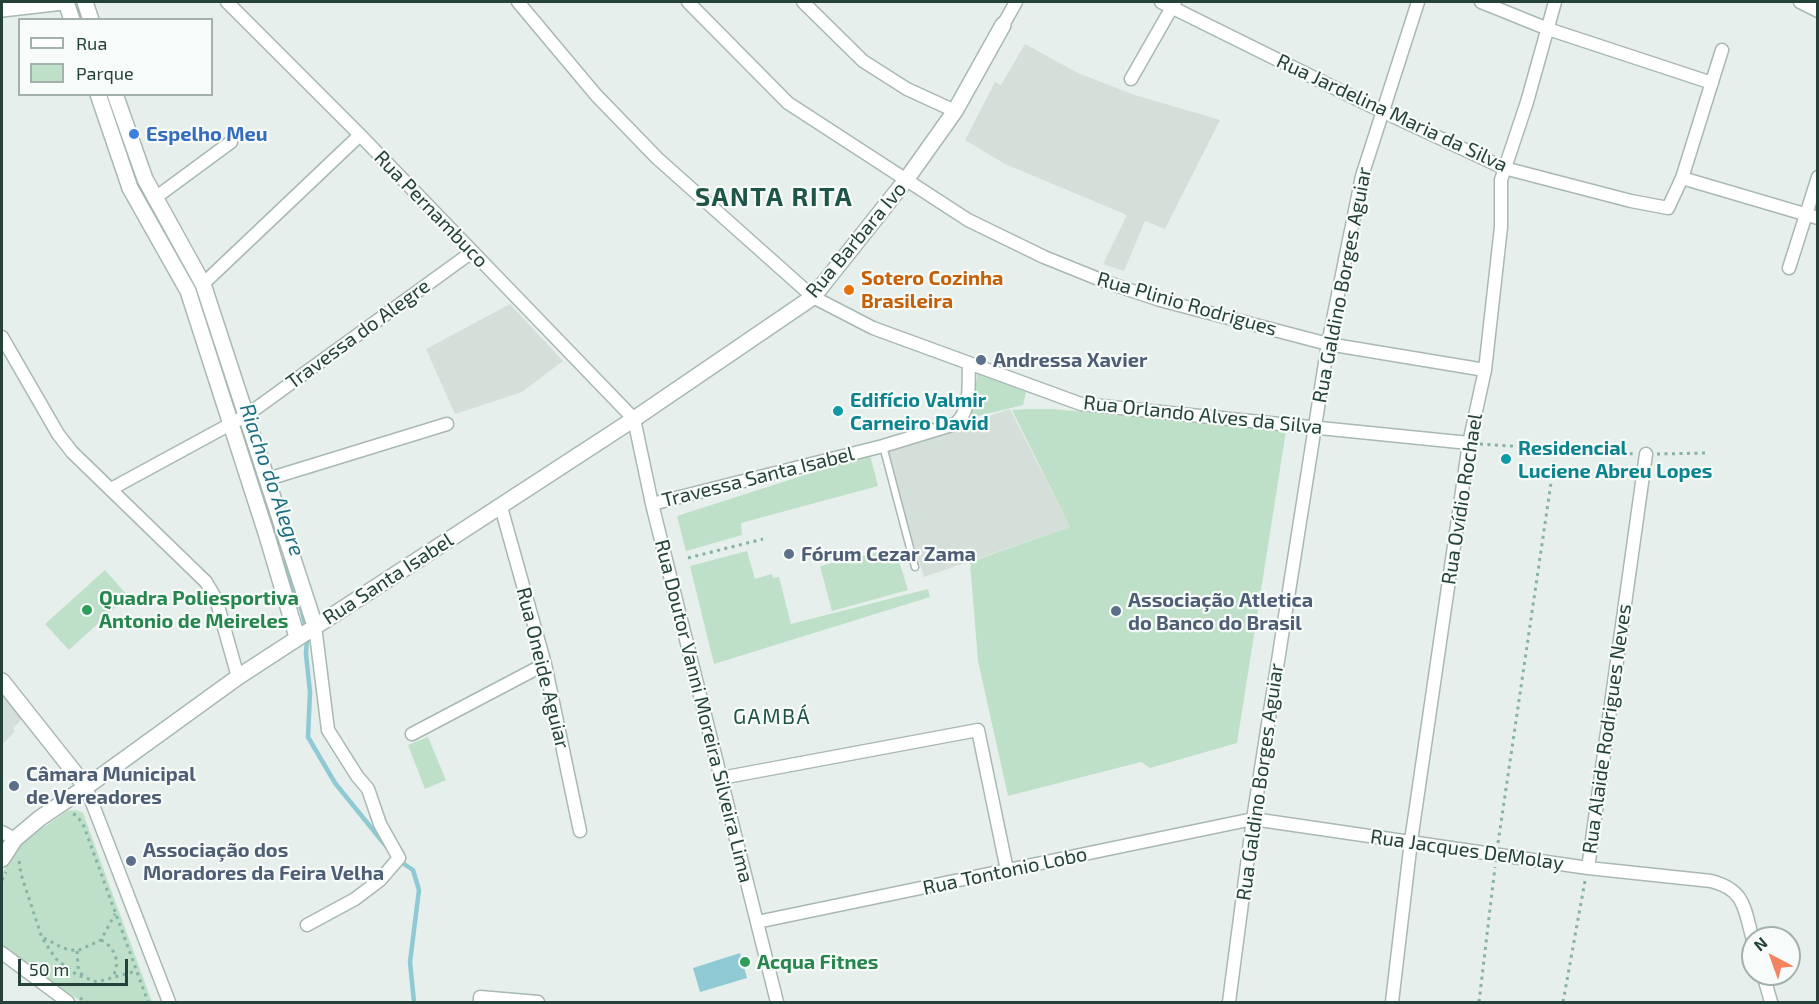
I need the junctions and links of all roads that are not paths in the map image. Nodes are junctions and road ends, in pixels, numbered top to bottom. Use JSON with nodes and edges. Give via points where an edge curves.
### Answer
{"nodes":[{"id":1,"x":64,"y":2,"type":"edge"},
{"id":2,"x":85,"y":2,"type":"edge"},
{"id":3,"x":227,"y":2,"type":"edge"},
{"id":4,"x":518,"y":2,"type":"edge"},
{"id":5,"x":688,"y":2,"type":"edge"},
{"id":6,"x":803,"y":2,"type":"edge"},
{"id":7,"x":1016,"y":2,"type":"edge"},
{"id":8,"x":1419,"y":2,"type":"edge"},
{"id":9,"x":1480,"y":2,"type":"edge"},
{"id":10,"x":1555,"y":2,"type":"edge"},
{"id":11,"x":1800,"y":2,"type":"edge"},
{"id":12,"x":1169,"y":4,"type":"edge"},
{"id":13,"x":2,"y":9,"type":"edge"},
{"id":14,"x":1818,"y":11,"type":"edge"},
{"id":15,"x":71,"y":18,"type":"edge"},
{"id":16,"x":90,"y":18,"type":"edge"},
{"id":17,"x":1003,"y":25,"type":"joint"},
{"id":18,"x":1548,"y":29,"type":"junction"},
{"id":19,"x":1722,"y":50,"type":"dead end"},
{"id":20,"x":1131,"y":79,"type":"dead end"},
{"id":21,"x":1712,"y":83,"type":"junction"},
{"id":22,"x":99,"y":96,"type":"edge"},
{"id":23,"x":117,"y":96,"type":"edge"},
{"id":24,"x":955,"y":111,"type":"junction"},
{"id":25,"x":1383,"y":111,"type":"junction"},
{"id":26,"x":360,"y":135,"type":"junction"},
{"id":27,"x":231,"y":142,"type":"dead end"},
{"id":28,"x":1504,"y":168,"type":"junction"},
{"id":29,"x":1818,"y":177,"type":"edge"},
{"id":30,"x":1682,"y":178,"type":"junction"},
{"id":31,"x":906,"y":180,"type":"junction"},
{"id":32,"x":155,"y":198,"type":"junction"},
{"id":33,"x":1812,"y":217,"type":"edge"},
{"id":34,"x":472,"y":252,"type":"junction"},
{"id":35,"x":1789,"y":268,"type":"dead end"},
{"id":36,"x":203,"y":284,"type":"junction"},
{"id":37,"x":813,"y":297,"type":"junction"},
{"id":38,"x":2,"y":337,"type":"edge"},
{"id":39,"x":1328,"y":344,"type":"junction"},
{"id":40,"x":969,"y":364,"type":"junction"},
{"id":41,"x":1485,"y":370,"type":"junction"},
{"id":42,"x":634,"y":419,"type":"junction"},
{"id":43,"x":239,"y":420,"type":"junction"},
{"id":44,"x":447,"y":424,"type":"dead end"},
{"id":45,"x":1314,"y":426,"type":"junction"},
{"id":46,"x":1469,"y":444,"type":"junction"},
{"id":47,"x":883,"y":446,"type":"junction"},
{"id":48,"x":1646,"y":454,"type":"road end"},
{"id":49,"x":268,"y":479,"type":"junction"},
{"id":50,"x":111,"y":489,"type":"junction"},
{"id":51,"x":652,"y":504,"type":"junction"},
{"id":52,"x":501,"y":507,"type":"junction"},
{"id":53,"x":915,"y":567,"type":"dead end"},
{"id":54,"x":315,"y":626,"type":"junction"},
{"id":55,"x":298,"y":637,"type":"junction"},
{"id":56,"x":545,"y":664,"type":"junction"},
{"id":57,"x":238,"y":677,"type":"junction"},
{"id":58,"x":2,"y":681,"type":"edge"},
{"id":59,"x":412,"y":734,"type":"dead end"},
{"id":60,"x":721,"y":778,"type":"junction"},
{"id":61,"x":86,"y":787,"type":"junction"},
{"id":62,"x":1253,"y":819,"type":"junction"},
{"id":63,"x":580,"y":831,"type":"dead end"},
{"id":64,"x":8,"y":836,"type":"edge"},
{"id":65,"x":1411,"y":841,"type":"junction"},
{"id":66,"x":6,"y":861,"type":"edge"},
{"id":67,"x":1588,"y":868,"type":"junction"},
{"id":68,"x":1007,"y":870,"type":"junction"},
{"id":69,"x":757,"y":922,"type":"junction"},
{"id":70,"x":307,"y":925,"type":"dead end"},
{"id":71,"x":1748,"y":926,"type":"edge"},
{"id":72,"x":2,"y":953,"type":"edge"},
{"id":73,"x":1767,"y":986,"type":"edge"},
{"id":74,"x":68,"y":1002,"type":"edge"},
{"id":75,"x":169,"y":1002,"type":"edge"},
{"id":76,"x":480,"y":1002,"type":"edge"},
{"id":77,"x":538,"y":1002,"type":"edge"},
{"id":78,"x":777,"y":1002,"type":"edge"},
{"id":79,"x":1229,"y":1002,"type":"edge"},
{"id":80,"x":1392,"y":1002,"type":"edge"},
{"id":81,"x":1771,"y":1002,"type":"edge"}],
"edges":[{"from":1,"to":13,"type":"street"},
{"from":1,"to":15,"type":"street"},
{"from":2,"to":16,"type":"street"},
{"from":3,"to":26,"type":"street","name":"Rua Pernambuco"},
{"from":4,"to":37,"type":"street","name":"Rua Orlando Alves da Silva","via":[[657,158]]},
{"from":5,"to":31,"type":"street","name":"Rua Plinio Rodrigues","via":[[788,103]]},
{"from":6,"to":24,"type":"street","via":[[864,61],[907,89]]},
{"from":7,"to":17,"type":"street","name":"Rua Barbara Ivo"},
{"from":8,"to":25,"type":"street","name":"Rua Galdino Borges Aguiar"},
{"from":9,"to":18,"type":"street"},
{"from":10,"to":18,"type":"street","name":"Rua Ovídio Rochael"},
{"from":11,"to":14,"type":"street"},
{"from":12,"to":20,"type":"street"},
{"from":12,"to":25,"type":"street","name":"Rua Jardelina Maria da Silva"},
{"from":17,"to":24,"type":"street","name":"Rua Barbara Ivo"},
{"from":18,"to":21,"type":"street"},
{"from":18,"to":28,"type":"street","name":"Rua Ovídio Rochael"},
{"from":19,"to":21,"type":"street"},
{"from":21,"to":30,"type":"street"},
{"from":22,"to":43,"type":"street","via":[[130,188],[188,291]]},
{"from":23,"to":32,"type":"street"},
{"from":24,"to":31,"type":"street","name":"Rua Barbara Ivo"},
{"from":25,"to":28,"type":"street","name":"Rua Jardelina Maria da Silva"},
{"from":25,"to":39,"type":"street","name":"Rua Galdino Borges Aguiar","via":[[1362,176]]},
{"from":26,"to":34,"type":"street","name":"Rua Pernambuco"},
{"from":26,"to":36,"type":"street"},
{"from":27,"to":32,"type":"street"},
{"from":28,"to":30,"type":"street","name":"Rua Jardelina Maria da Silva","via":[[1668,208]]},
{"from":28,"to":41,"type":"street","name":"Rua Ovídio Rochael"},
{"from":29,"to":33,"type":"street"},
{"from":30,"to":33,"type":"street"},
{"from":31,"to":37,"type":"street","name":"Rua Barbara Ivo"},
{"from":31,"to":39,"type":"street","name":"Rua Plinio Rodrigues","via":[[968,220],[1106,282]]},
{"from":32,"to":36,"type":"street"},
{"from":33,"to":35,"type":"street"},
{"from":34,"to":42,"type":"street","name":"Rua Pernambuco"},
{"from":34,"to":43,"type":"street","name":"Travessa do Alegre"},
{"from":36,"to":43,"type":"street"},
{"from":37,"to":40,"type":"street","name":"Rua Orlando Alves da Silva","via":[[873,328]]},
{"from":37,"to":42,"type":"street","name":"Rua Barbara Ivo"},
{"from":38,"to":50,"type":"street","via":[[64,443]]},
{"from":39,"to":41,"type":"street","name":"Rua Plinio Rodrigues"},
{"from":39,"to":45,"type":"street","name":"Rua Galdino Borges Aguiar"},
{"from":40,"to":45,"type":"street","name":"Rua Orlando Alves da Silva","via":[[1081,404]]},
{"from":40,"to":47,"type":"street","name":"Travessa Santa Isabel","via":[[964,414],[955,424]]},
{"from":41,"to":46,"type":"street","name":"Rua Ovídio Rochael"},
{"from":42,"to":51,"type":"street","name":"Rua Doutor Vanni Moreira Silveira Lima"},
{"from":42,"to":52,"type":"street","name":"Rua Santa Isabel"},
{"from":43,"to":49,"type":"street"},
{"from":43,"to":50,"type":"street","name":"Travessa do Alegre"},
{"from":43,"to":55,"type":"street"},
{"from":44,"to":49,"type":"street"},
{"from":45,"to":46,"type":"street","name":"Rua Orlando Alves da Silva"},
{"from":45,"to":62,"type":"street","name":"Rua Galdino Borges Aguiar"},
{"from":46,"to":65,"type":"street","name":"Rua Ovídio Rochael"},
{"from":47,"to":51,"type":"street","name":"Travessa Santa Isabel"},
{"from":47,"to":53,"type":"lane"},
{"from":48,"to":67,"type":"street","name":"Rua Alaide Rodrigues Neves"},
{"from":49,"to":54,"type":"street"},
{"from":50,"to":57,"type":"street","via":[[212,590]]},
{"from":51,"to":60,"type":"street","name":"Rua Doutor Vanni Moreira Silveira Lima"},
{"from":52,"to":54,"type":"street","name":"Rua Santa Isabel"},
{"from":52,"to":56,"type":"street","name":"Rua Oneide Aguiar"},
{"from":54,"to":55,"type":"street","name":"Rua Santa Isabel"},
{"from":54,"to":70,"type":"street","via":[[328,730],[368,789],[380,824],[399,858],[380,880]]},
{"from":55,"to":57,"type":"street","name":"Rua Santa Isabel"},
{"from":56,"to":59,"type":"street"},
{"from":56,"to":63,"type":"street","name":"Rua Oneide Aguiar"},
{"from":57,"to":61,"type":"street","name":"Rua Santa Isabel"},
{"from":58,"to":61,"type":"street"},
{"from":60,"to":68,"type":"street","via":[[978,730]]},
{"from":60,"to":69,"type":"street","name":"Rua Doutor Vanni Moreira Silveira Lima"},
{"from":61,"to":64,"type":"street","name":"Rua Santa Isabel"},
{"from":61,"to":75,"type":"street"},
{"from":62,"to":65,"type":"street","name":"Rua Jacques DeMolay"},
{"from":62,"to":68,"type":"street","name":"Rua Tontonio Lobo"},
{"from":62,"to":79,"type":"street","name":"Rua Galdino Borges Aguiar"},
{"from":64,"to":66,"type":"street","name":"Rua Santa Isabel"},
{"from":65,"to":67,"type":"street","name":"Rua Jacques DeMolay"},
{"from":65,"to":80,"type":"street","name":"Rua Ovídio Rochael"},
{"from":67,"to":71,"type":"street","name":"Rua Jacques DeMolay","via":[[1725,885],[1739,897]]},
{"from":68,"to":69,"type":"street","name":"Rua Tontonio Lobo"},
{"from":69,"to":78,"type":"street","name":"Rua Doutor Vanni Moreira Silveira Lima"},
{"from":72,"to":74,"type":"street"},
{"from":73,"to":81,"type":"street"},
{"from":76,"to":77,"type":"street","via":[[480,997]]}]}
